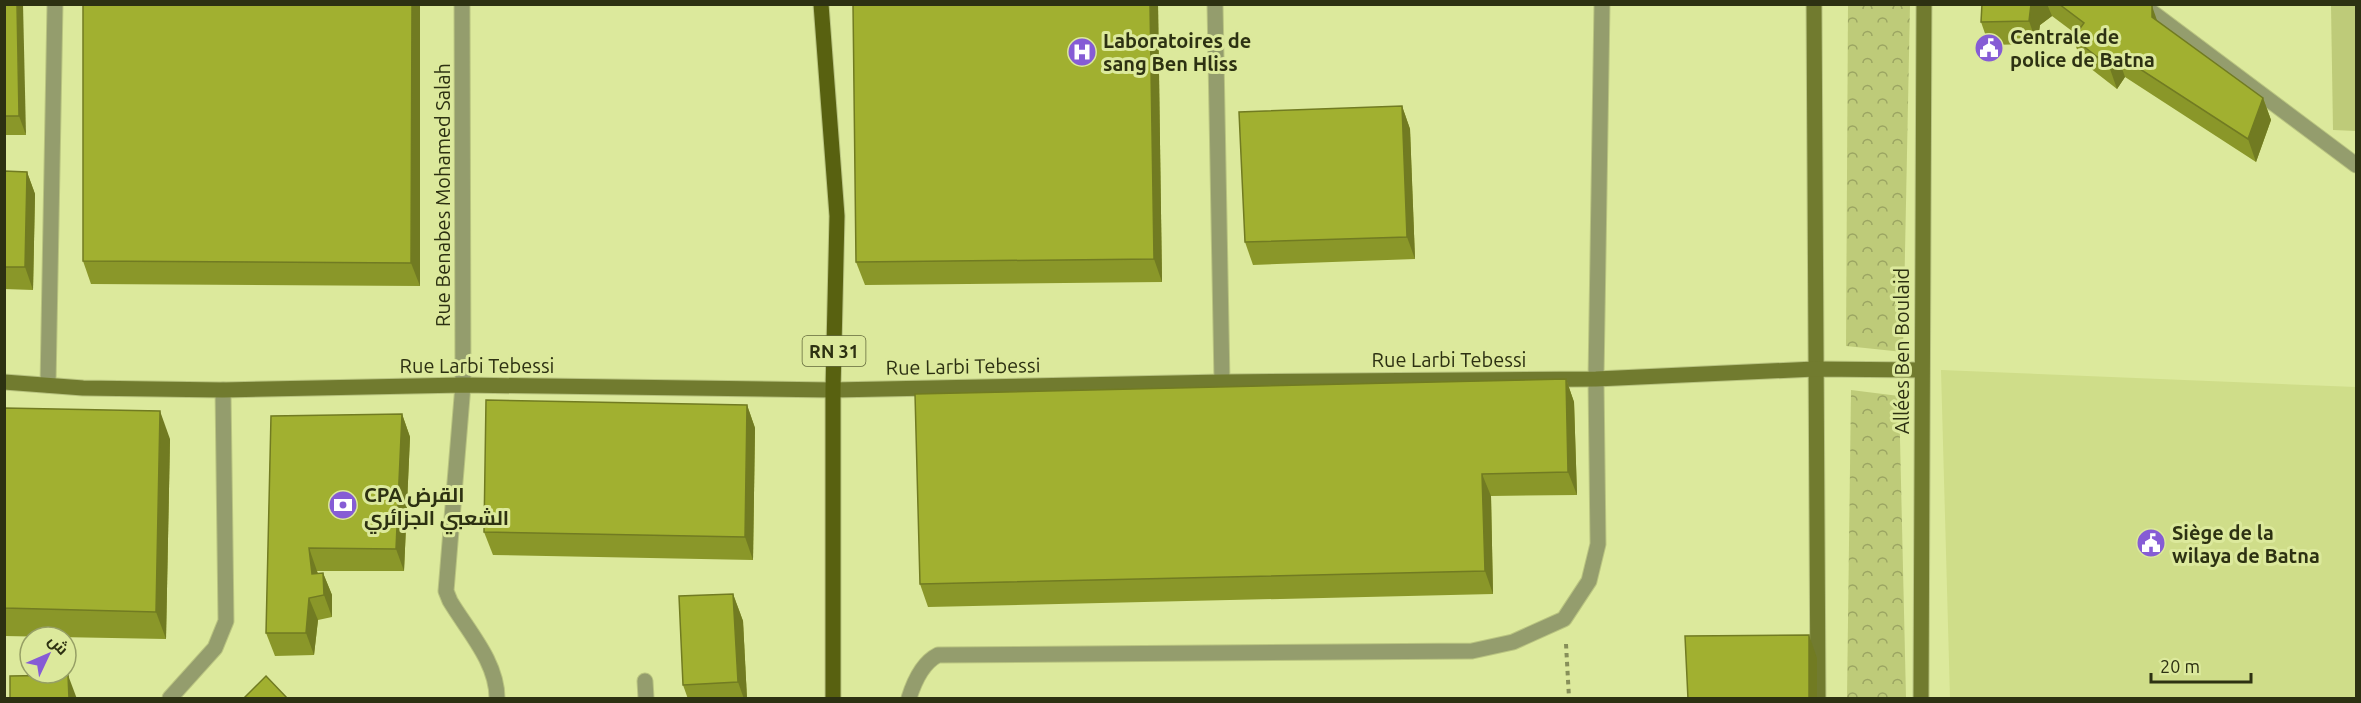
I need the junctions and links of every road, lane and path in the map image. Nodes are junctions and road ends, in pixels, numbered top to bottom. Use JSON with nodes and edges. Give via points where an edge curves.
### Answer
{"nodes":[{"id":1,"x":55,"y":4,"type":"edge"},
{"id":2,"x":462,"y":4,"type":"edge"},
{"id":3,"x":821,"y":4,"type":"edge"},
{"id":4,"x":1215,"y":4,"type":"edge"},
{"id":5,"x":1602,"y":4,"type":"edge"},
{"id":6,"x":1814,"y":4,"type":"edge"},
{"id":7,"x":1924,"y":4,"type":"edge"},
{"id":8,"x":2141,"y":4,"type":"edge"},
{"id":9,"x":2356,"y":165,"type":"edge"},
{"id":10,"x":1815,"y":369,"type":"junction"},
{"id":11,"x":1922,"y":370,"type":"junction"},
{"id":12,"x":1596,"y":379,"type":"junction"},
{"id":13,"x":4,"y":382,"type":"edge"},
{"id":14,"x":1222,"y":382,"type":"junction"},
{"id":15,"x":48,"y":385,"type":"junction"},
{"id":16,"x":463,"y":385,"type":"junction"},
{"id":17,"x":223,"y":390,"type":"junction"},
{"id":18,"x":833,"y":390,"type":"junction"},
{"id":19,"x":1564,"y":619,"type":"junction"},
{"id":20,"x":645,"y":681,"type":"dead end"},
{"id":21,"x":170,"y":699,"type":"edge"},
{"id":22,"x":496,"y":699,"type":"edge"},
{"id":23,"x":646,"y":699,"type":"edge"},
{"id":24,"x":833,"y":699,"type":"edge"},
{"id":25,"x":909,"y":699,"type":"edge"},
{"id":26,"x":1569,"y":699,"type":"edge"},
{"id":27,"x":1818,"y":699,"type":"edge"},
{"id":28,"x":1921,"y":699,"type":"edge"}],
"edges":[{"from":1,"to":15,"type":"street"},
{"from":2,"to":16,"type":"street","name":"Rue Benabes Mohamed Salah"},
{"from":3,"to":18,"type":"main road","number":"RN 31","via":[[837,216]]},
{"from":4,"to":14,"type":"street"},
{"from":5,"to":12,"type":"street"},
{"from":6,"to":10,"type":"street"},
{"from":7,"to":11,"type":"street","name":"Allées Ben Boulaid"},
{"from":8,"to":9,"type":"street"},
{"from":10,"to":11,"type":"street","name":"Rue Larbi Tebessi"},
{"from":10,"to":12,"type":"street","name":"Rue Larbi Tebessi"},
{"from":10,"to":27,"type":"street"},
{"from":11,"to":28,"type":"street","name":"Allées Ben Boulaid"},
{"from":12,"to":14,"type":"street","name":"Rue Larbi Tebessi"},
{"from":12,"to":19,"type":"street","via":[[1598,544],[1589,581]]},
{"from":13,"to":15,"type":"street","name":"Rue Larbi Tebessi"},
{"from":14,"to":18,"type":"street","name":"Rue Larbi Tebessi"},
{"from":15,"to":17,"type":"street","name":"Rue Larbi Tebessi"},
{"from":16,"to":17,"type":"street","name":"Rue Larbi Tebessi"},
{"from":16,"to":18,"type":"street","name":"Rue Larbi Tebessi"},
{"from":16,"to":22,"type":"street","name":"Rue Benabes Mohamed Salah","via":[[446,591],[489,661]]},
{"from":17,"to":21,"type":"street","via":[[226,621],[215,648]]},
{"from":18,"to":24,"type":"main road","number":"RN 31"},
{"from":19,"to":25,"type":"street","via":[[1513,642],[1472,651],[938,655],[922,669]]},
{"from":19,"to":26,"type":"path"},
{"from":20,"to":23,"type":"street"}]}
